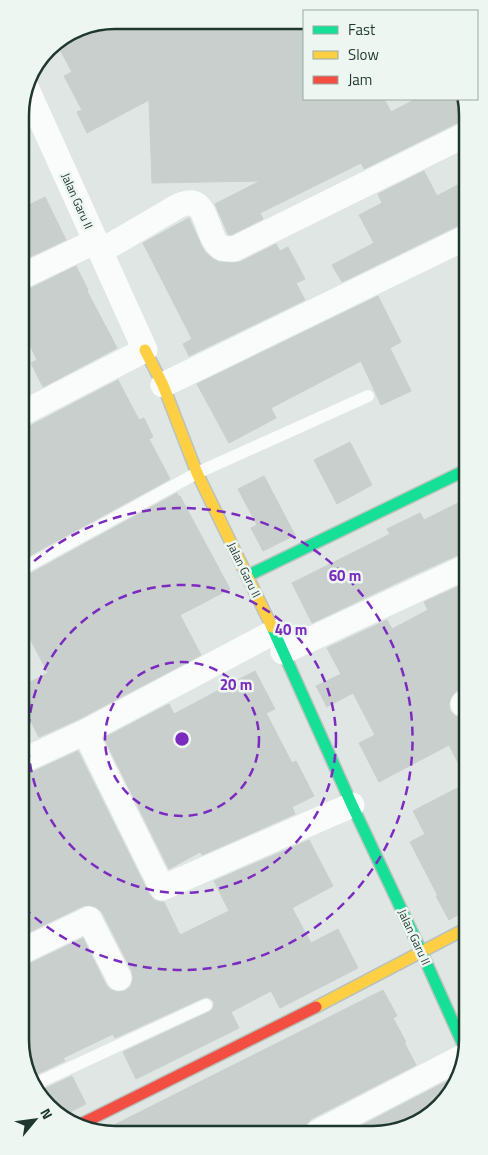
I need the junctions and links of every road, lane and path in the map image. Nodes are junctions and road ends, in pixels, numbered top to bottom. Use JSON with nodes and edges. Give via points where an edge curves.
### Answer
{"nodes":[{"id":1,"x":31,"y":98,"type":"edge"},
{"id":2,"x":459,"y":138,"type":"edge"},
{"id":3,"x":459,"y":241,"type":"edge"},
{"id":4,"x":98,"y":246,"type":"junction"},
{"id":5,"x":29,"y":273,"type":"edge"},
{"id":6,"x":145,"y":350,"type":"junction"},
{"id":7,"x":163,"y":385,"type":"junction"},
{"id":8,"x":368,"y":396,"type":"dead end"},
{"id":9,"x":29,"y":410,"type":"edge"},
{"id":10,"x":197,"y":473,"type":"junction"},
{"id":11,"x":459,"y":473,"type":"edge"},
{"id":12,"x":29,"y":565,"type":"edge"},
{"id":13,"x":459,"y":570,"type":"edge"},
{"id":14,"x":247,"y":576,"type":"junction"},
{"id":15,"x":278,"y":642,"type":"junction"},
{"id":16,"x":85,"y":732,"type":"junction"},
{"id":17,"x":29,"y":759,"type":"edge"},
{"id":18,"x":352,"y":805,"type":"junction"},
{"id":19,"x":459,"y":933,"type":"edge"},
{"id":20,"x":29,"y":948,"type":"edge"},
{"id":21,"x":422,"y":953,"type":"junction"},
{"id":22,"x":119,"y":978,"type":"dead end"},
{"id":23,"x":206,"y":1004,"type":"dead end"},
{"id":24,"x":459,"y":1035,"type":"edge"},
{"id":25,"x":456,"y":1060,"type":"edge"},
{"id":26,"x":40,"y":1082,"type":"edge"},
{"id":27,"x":85,"y":1121,"type":"edge"},
{"id":28,"x":330,"y":1126,"type":"edge"}],
"edges":[{"from":1,"to":4,"type":"street","name":"Jalan Garu II"},
{"from":2,"to":4,"type":"street","via":[[234,249],[223,248],[216,243],[202,212],[197,204],[191,202]]},
{"from":3,"to":7,"type":"street"},
{"from":4,"to":5,"type":"street"},
{"from":4,"to":6,"type":"street","name":"Jalan Garu II"},
{"from":6,"to":7,"type":"street","name":"Jalan Garu II"},
{"from":6,"to":9,"type":"street"},
{"from":7,"to":10,"type":"street","name":"Jalan Garu II"},
{"from":8,"to":10,"type":"lane"},
{"from":10,"to":12,"type":"lane"},
{"from":10,"to":14,"type":"street","name":"Jalan Garu II"},
{"from":11,"to":14,"type":"street"},
{"from":13,"to":15,"type":"street"},
{"from":14,"to":15,"type":"street","name":"Jalan Garu II"},
{"from":15,"to":16,"type":"street"},
{"from":15,"to":18,"type":"street","name":"Jalan Garu II"},
{"from":16,"to":17,"type":"street"},
{"from":16,"to":18,"type":"street","via":[[162,888]]},
{"from":18,"to":21,"type":"street","name":"Jalan Garu II"},
{"from":19,"to":21,"type":"street"},
{"from":20,"to":22,"type":"street","via":[[89,919]]},
{"from":21,"to":24,"type":"street","name":"Jalan Garu II"},
{"from":21,"to":27,"type":"street"},
{"from":23,"to":26,"type":"lane"},
{"from":25,"to":28,"type":"street"}]}
